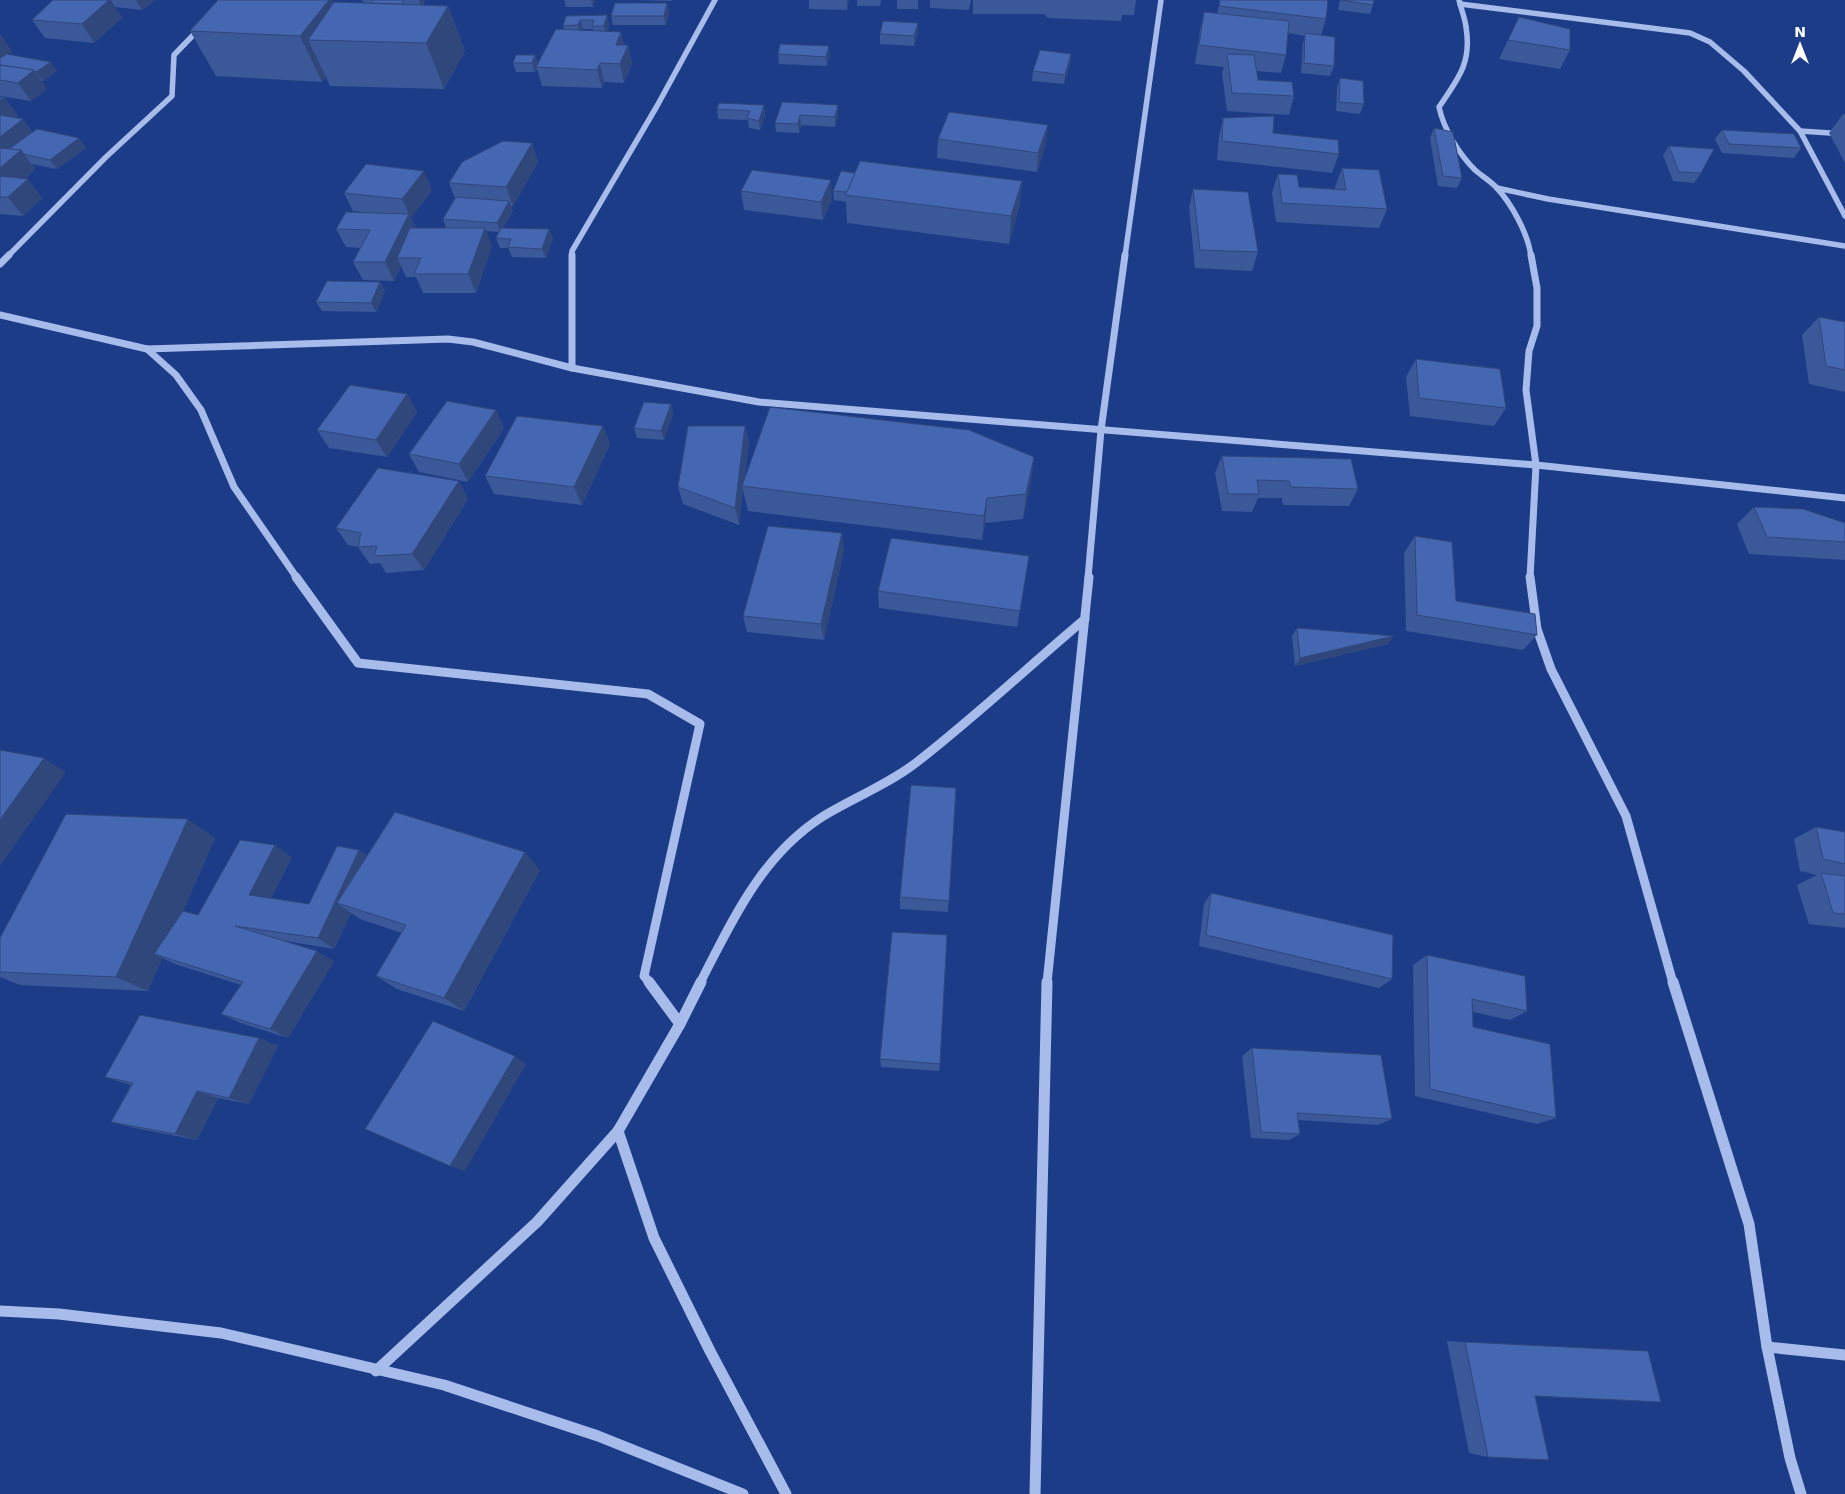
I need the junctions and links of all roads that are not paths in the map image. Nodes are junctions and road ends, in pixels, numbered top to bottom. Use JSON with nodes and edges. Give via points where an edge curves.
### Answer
{"nodes":[{"id":1,"x":714,"y":0,"type":"edge"},
{"id":2,"x":1161,"y":0,"type":"edge"},
{"id":3,"x":1460,"y":2,"type":"edge"},
{"id":4,"x":206,"y":20,"type":"edge"},
{"id":5,"x":1800,"y":131,"type":"junction"},
{"id":6,"x":1845,"y":134,"type":"edge"},
{"id":7,"x":1497,"y":188,"type":"junction"},
{"id":8,"x":1845,"y":216,"type":"edge"},
{"id":9,"x":1845,"y":246,"type":"edge"},
{"id":10,"x":0,"y":264,"type":"edge"},
{"id":11,"x":0,"y":315,"type":"edge"},
{"id":12,"x":147,"y":349,"type":"junction"},
{"id":13,"x":572,"y":368,"type":"junction"},
{"id":14,"x":1102,"y":430,"type":"junction"},
{"id":15,"x":1536,"y":466,"type":"junction"},
{"id":16,"x":1845,"y":498,"type":"edge"},
{"id":17,"x":1085,"y":619,"type":"junction"},
{"id":18,"x":680,"y":1024,"type":"junction"},
{"id":19,"x":618,"y":1131,"type":"junction"},
{"id":20,"x":0,"y":1311,"type":"edge"},
{"id":21,"x":1767,"y":1346,"type":"junction"},
{"id":22,"x":1845,"y":1355,"type":"edge"},
{"id":23,"x":376,"y":1370,"type":"junction"},
{"id":24,"x":743,"y":1494,"type":"edge"},
{"id":25,"x":786,"y":1494,"type":"edge"},
{"id":26,"x":1035,"y":1494,"type":"edge"},
{"id":27,"x":1800,"y":1494,"type":"edge"}],
"edges":[{"from":1,"to":13,"type":"street","via":[[572,252]]},
{"from":2,"to":14,"type":"street"},
{"from":3,"to":5,"type":"street","via":[[1701,36],[1744,71]]},
{"from":3,"to":7,"type":"street","via":[[1469,47],[1467,65],[1439,107],[1458,150],[1474,170]]},
{"from":4,"to":10,"type":"street","via":[[174,55],[172,96]]},
{"from":5,"to":6,"type":"street"},
{"from":5,"to":8,"type":"street"},
{"from":7,"to":9,"type":"street"},
{"from":7,"to":15,"type":"street","via":[[1512,209],[1530,248],[1537,288],[1537,326],[1529,351],[1526,390]]},
{"from":11,"to":12,"type":"street"},
{"from":12,"to":13,"type":"street","via":[[448,339],[473,342]]},
{"from":12,"to":18,"type":"street","via":[[176,375],[201,410],[234,487],[342,645],[358,663],[648,694],[700,724],[644,976]]},
{"from":13,"to":14,"type":"street","via":[[759,402]]},
{"from":14,"to":15,"type":"street"},
{"from":14,"to":17,"type":"street"},
{"from":15,"to":16,"type":"street"},
{"from":15,"to":21,"type":"street","via":[[1529,573],[1537,629],[1550,670],[1626,816],[1685,1026],[1749,1224]]},
{"from":17,"to":18,"type":"street","via":[[916,763],[820,818],[794,838],[765,868],[734,916]]},
{"from":17,"to":26,"type":"street","via":[[1048,976]]},
{"from":18,"to":19,"type":"street"},
{"from":19,"to":23,"type":"street","via":[[536,1222]]},
{"from":19,"to":25,"type":"street","via":[[654,1238]]},
{"from":20,"to":23,"type":"street","via":[[59,1314],[221,1333]]},
{"from":21,"to":22,"type":"street"},
{"from":21,"to":27,"type":"street"},
{"from":23,"to":24,"type":"street","via":[[444,1385],[598,1436]]}]}
